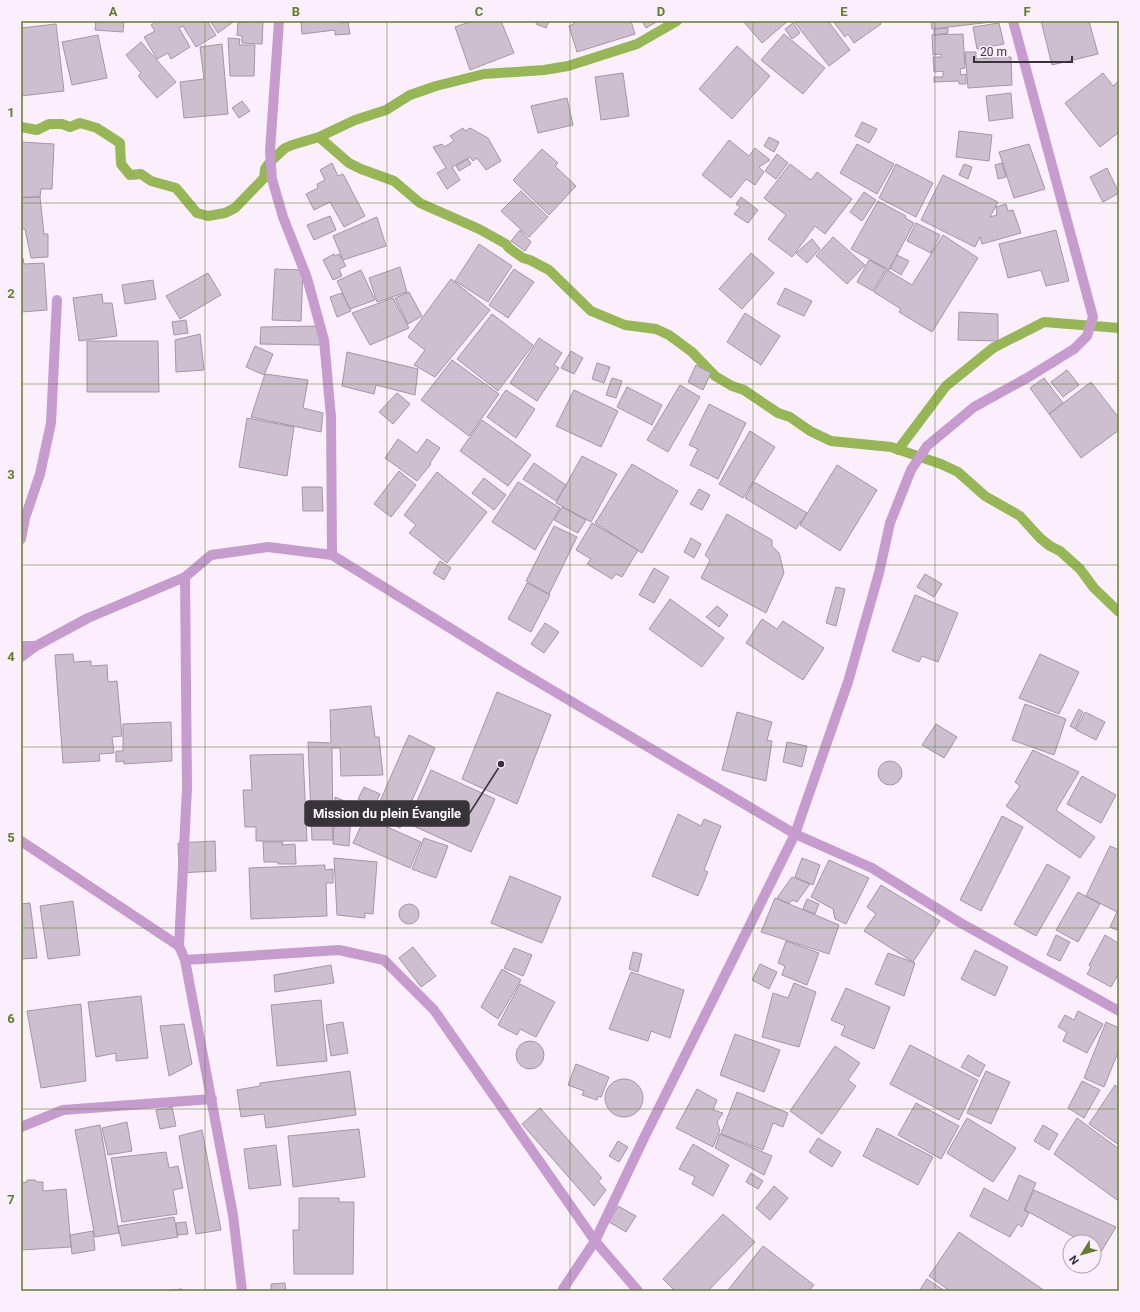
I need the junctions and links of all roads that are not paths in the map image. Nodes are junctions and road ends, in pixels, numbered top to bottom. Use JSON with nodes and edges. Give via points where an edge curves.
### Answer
{"nodes":[{"id":1,"x":279,"y":21,"type":"edge"},
{"id":2,"x":1013,"y":21,"type":"edge"},
{"id":3,"x":57,"y":300,"type":"dead end"},
{"id":4,"x":21,"y":538,"type":"edge"},
{"id":5,"x":332,"y":555,"type":"junction"},
{"id":6,"x":186,"y":577,"type":"junction"},
{"id":7,"x":21,"y":646,"type":"edge"},
{"id":8,"x":36,"y":646,"type":"junction"},
{"id":9,"x":21,"y":657,"type":"edge"},
{"id":10,"x":795,"y":834,"type":"junction"},
{"id":11,"x":21,"y":841,"type":"edge"},
{"id":12,"x":179,"y":946,"type":"junction"},
{"id":13,"x":185,"y":960,"type":"junction"},
{"id":14,"x":1119,"y":1011,"type":"edge"},
{"id":15,"x":212,"y":1099,"type":"junction"},
{"id":16,"x":21,"y":1127,"type":"edge"},
{"id":17,"x":595,"y":1240,"type":"junction"},
{"id":18,"x":242,"y":1291,"type":"edge"},
{"id":19,"x":563,"y":1291,"type":"edge"},
{"id":20,"x":638,"y":1291,"type":"edge"}],
"edges":[{"from":1,"to":5,"type":"street","via":[[270,151],[272,179],[283,217],[307,278],[324,340],[331,417]]},
{"from":2,"to":10,"type":"street","via":[[1093,317],[1087,336],[1074,349],[974,408],[927,446],[911,470],[890,523],[879,574],[848,682]]},
{"from":3,"to":4,"type":"street","via":[[51,423],[40,474]]},
{"from":5,"to":6,"type":"street","via":[[268,547],[211,555]]},
{"from":5,"to":10,"type":"street","via":[[515,668]]},
{"from":6,"to":8,"type":"street","via":[[88,618]]},
{"from":6,"to":12,"type":"street","via":[[186,788]]},
{"from":7,"to":8,"type":"street"},
{"from":8,"to":9,"type":"street"},
{"from":10,"to":14,"type":"street","via":[[872,868],[960,922]]},
{"from":10,"to":17,"type":"street"},
{"from":11,"to":12,"type":"street"},
{"from":12,"to":13,"type":"street"},
{"from":13,"to":15,"type":"street"},
{"from":13,"to":17,"type":"street","via":[[339,950],[384,960],[434,1010]]},
{"from":15,"to":16,"type":"street","via":[[63,1110]]},
{"from":15,"to":18,"type":"street","via":[[233,1215]]},
{"from":17,"to":19,"type":"street"},
{"from":17,"to":20,"type":"street"}]}
